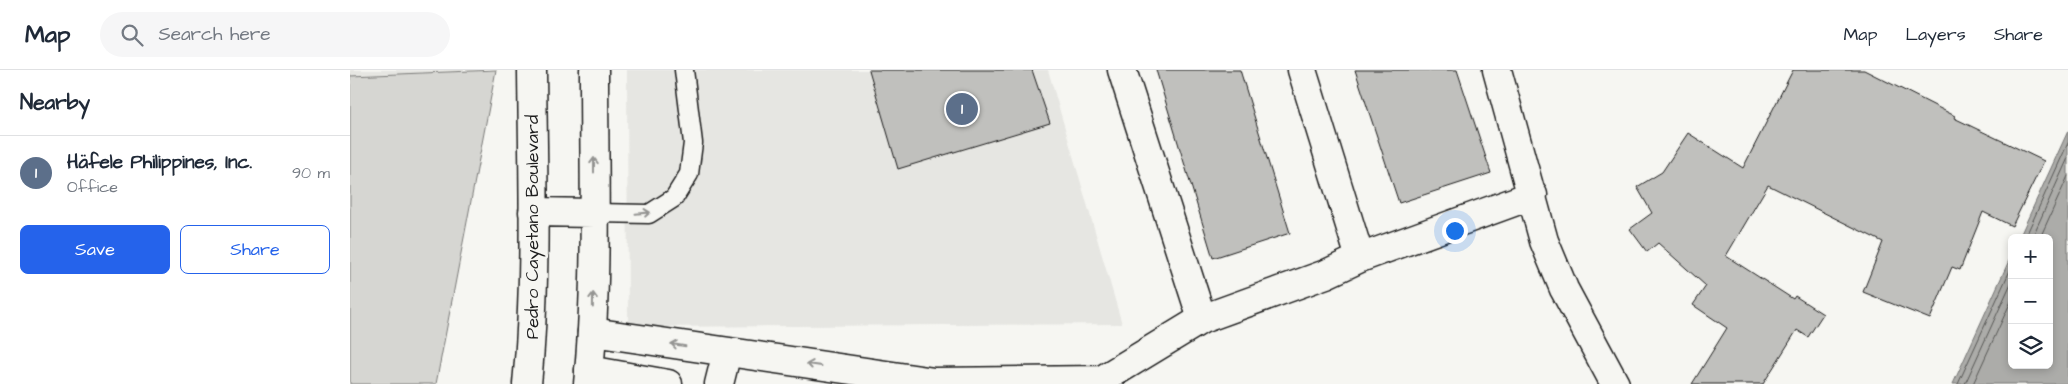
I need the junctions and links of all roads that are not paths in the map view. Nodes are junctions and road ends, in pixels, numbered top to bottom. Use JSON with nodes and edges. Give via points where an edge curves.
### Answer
{"nodes":[{"id":1,"x":532,"y":70,"type":"edge"},
{"id":2,"x":594,"y":70,"type":"edge"},
{"id":3,"x":684,"y":70,"type":"edge"},
{"id":4,"x":1122,"y":70,"type":"edge"},
{"id":5,"x":1302,"y":70,"type":"edge"},
{"id":6,"x":1497,"y":70,"type":"edge"},
{"id":7,"x":1533,"y":195,"type":"junction"},
{"id":8,"x":534,"y":212,"type":"junction"},
{"id":9,"x":595,"y":213,"type":"junction"},
{"id":10,"x":1360,"y":258,"type":"junction"},
{"id":11,"x":1202,"y":319,"type":"junction"},
{"id":12,"x":592,"y":332,"type":"junction"},
{"id":13,"x":727,"y":352,"type":"junction"},
{"id":14,"x":589,"y":377,"type":"edge"},
{"id":15,"x":1099,"y":382,"type":"edge"},
{"id":16,"x":934,"y":383,"type":"edge"},
{"id":17,"x":527,"y":384,"type":"edge"},
{"id":18,"x":668,"y":384,"type":"edge"},
{"id":19,"x":719,"y":384,"type":"edge"},
{"id":20,"x":1615,"y":384,"type":"edge"}],
"edges":[{"from":1,"to":8,"type":"street","name":"Pedro Cayetano Boulevard"},
{"from":9,"to":2,"type":"street","one_way":true},
{"from":9,"to":3,"type":"lane","one_way":true,"via":[[649,214],[674,198],[689,174],[693,143]]},
{"from":4,"to":11,"type":"street"},
{"from":5,"to":10,"type":"street"},
{"from":6,"to":7,"type":"street"},
{"from":7,"to":10,"type":"street"},
{"from":7,"to":20,"type":"street","via":[[1544,241],[1564,289]]},
{"from":8,"to":9,"type":"street"},
{"from":8,"to":17,"type":"street","name":"Pedro Cayetano Boulevard"},
{"from":12,"to":9,"type":"street","one_way":true},
{"from":10,"to":11,"type":"street","via":[[1326,274]]},
{"from":11,"to":15,"type":"street"},
{"from":13,"to":12,"type":"street","one_way":true},
{"from":12,"to":14,"type":"street"},
{"from":16,"to":13,"type":"street","one_way":true},
{"from":13,"to":19,"type":"street"},
{"from":14,"to":18,"type":"street"},
{"from":15,"to":16,"type":"street"}]}
